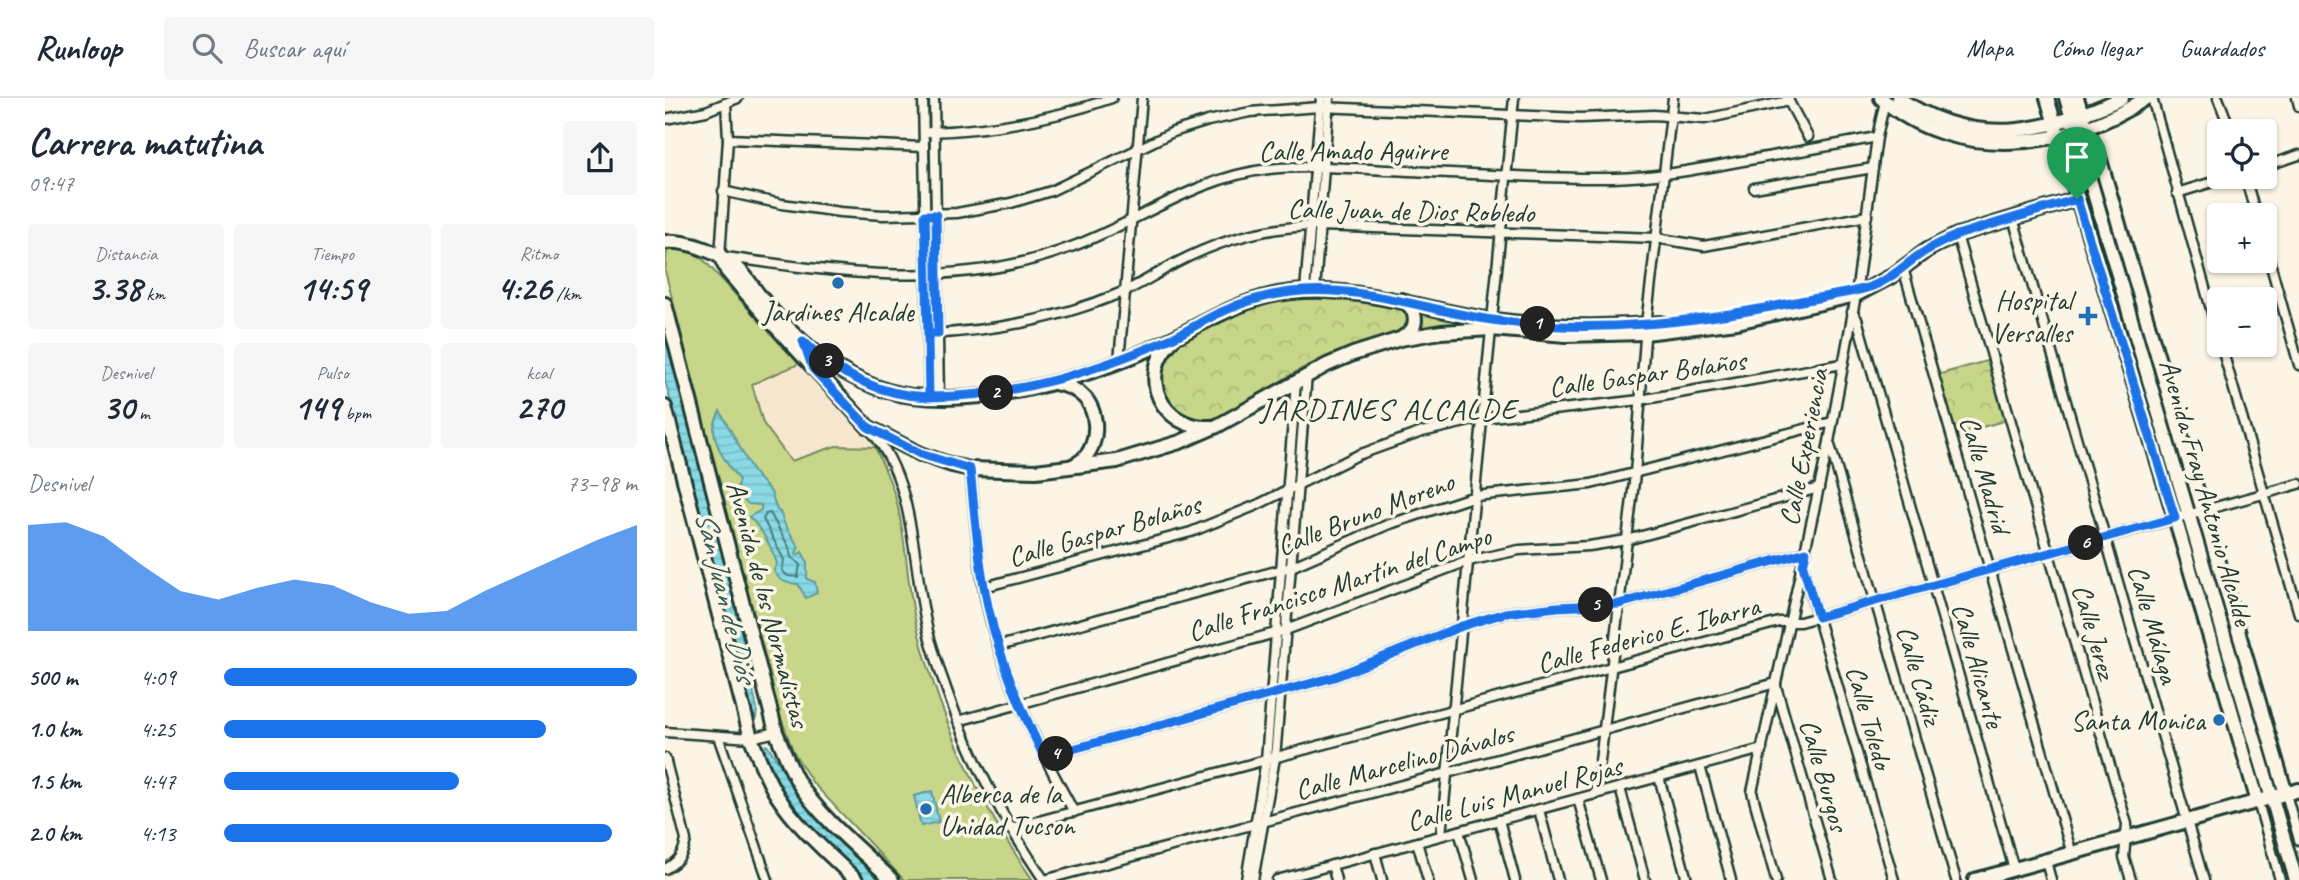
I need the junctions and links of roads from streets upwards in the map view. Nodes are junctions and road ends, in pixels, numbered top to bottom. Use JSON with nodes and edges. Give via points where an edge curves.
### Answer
{"nodes":[{"id":1,"x":738,"y":98,"type":"edge"},
{"id":2,"x":923,"y":98,"type":"edge"},
{"id":3,"x":934,"y":98,"type":"edge"},
{"id":4,"x":1112,"y":98,"type":"edge"},
{"id":5,"x":1142,"y":98,"type":"edge"},
{"id":6,"x":1514,"y":98,"type":"edge"},
{"id":7,"x":1674,"y":98,"type":"edge"},
{"id":8,"x":2047,"y":98,"type":"edge"},
{"id":9,"x":2066,"y":98,"type":"edge"},
{"id":10,"x":2077,"y":98,"type":"edge"},
{"id":11,"x":2122,"y":98,"type":"edge"},
{"id":12,"x":2146,"y":98,"type":"edge"},
{"id":13,"x":2153,"y":98,"type":"edge"},
{"id":14,"x":2217,"y":98,"type":"edge"},
{"id":15,"x":2297,"y":98,"type":"edge"},
{"id":16,"x":1788,"y":99,"type":"edge"},
{"id":17,"x":1888,"y":99,"type":"edge"},
{"id":18,"x":726,"y":103,"type":"junction"},
{"id":19,"x":1324,"y":103,"type":"edge"},
{"id":20,"x":2299,"y":106,"type":"edge"},
{"id":21,"x":1513,"y":116,"type":"junction"},
{"id":22,"x":1672,"y":116,"type":"junction"},
{"id":23,"x":665,"y":119,"type":"edge"},
{"id":24,"x":2226,"y":119,"type":"edge"},
{"id":25,"x":2079,"y":122,"type":"junction"},
{"id":26,"x":2056,"y":129,"type":"junction"},
{"id":27,"x":924,"y":132,"type":"junction"},
{"id":28,"x":935,"y":132,"type":"junction"},
{"id":29,"x":1808,"y":137,"type":"dead end"},
{"id":30,"x":1877,"y":137,"type":"junction"},
{"id":31,"x":728,"y":139,"type":"junction"},
{"id":32,"x":924,"y":147,"type":"junction"},
{"id":33,"x":1137,"y":148,"type":"junction"},
{"id":34,"x":2299,"y":155,"type":"edge"},
{"id":35,"x":2277,"y":162,"type":"edge"},
{"id":36,"x":1319,"y":167,"type":"junction"},
{"id":37,"x":1873,"y":168,"type":"junction"},
{"id":38,"x":1507,"y":175,"type":"junction"},
{"id":39,"x":1662,"y":175,"type":"junction"},
{"id":40,"x":2207,"y":184,"type":"edge"},
{"id":41,"x":1754,"y":188,"type":"dead end"},
{"id":42,"x":723,"y":191,"type":"junction"},
{"id":43,"x":2177,"y":193,"type":"junction"},
{"id":44,"x":2077,"y":199,"type":"junction"},
{"id":45,"x":925,"y":215,"type":"junction"},
{"id":46,"x":936,"y":215,"type":"junction"},
{"id":47,"x":1867,"y":216,"type":"junction"},
{"id":48,"x":2013,"y":218,"type":"junction"},
{"id":49,"x":1132,"y":219,"type":"junction"},
{"id":50,"x":1315,"y":226,"type":"junction"},
{"id":51,"x":1501,"y":234,"type":"junction"},
{"id":52,"x":1957,"y":235,"type":"junction"},
{"id":53,"x":1656,"y":238,"type":"junction"},
{"id":54,"x":665,"y":242,"type":"edge"},
{"id":55,"x":720,"y":256,"type":"junction"},
{"id":56,"x":1903,"y":268,"type":"junction"},
{"id":57,"x":2273,"y":273,"type":"edge"},
{"id":58,"x":937,"y":274,"type":"junction"},
{"id":59,"x":927,"y":275,"type":"junction"},
{"id":60,"x":1126,"y":291,"type":"junction"},
{"id":61,"x":1310,"y":291,"type":"junction"},
{"id":62,"x":1860,"y":291,"type":"junction"},
{"id":63,"x":2207,"y":297,"type":"edge"},
{"id":64,"x":1402,"y":300,"type":"junction"},
{"id":65,"x":665,"y":303,"type":"edge"},
{"id":66,"x":1852,"y":312,"type":"junction"},
{"id":67,"x":1492,"y":324,"type":"junction"},
{"id":68,"x":1645,"y":329,"type":"junction"},
{"id":69,"x":928,"y":334,"type":"junction"},
{"id":70,"x":938,"y":334,"type":"junction"},
{"id":71,"x":1177,"y":336,"type":"junction"},
{"id":72,"x":1400,"y":339,"type":"junction"},
{"id":73,"x":803,"y":341,"type":"junction"},
{"id":74,"x":2224,"y":357,"type":"edge"},
{"id":75,"x":1119,"y":361,"type":"junction"},
{"id":76,"x":1842,"y":364,"type":"junction"},
{"id":77,"x":2299,"y":365,"type":"edge"},
{"id":78,"x":813,"y":369,"type":"junction"},
{"id":79,"x":1301,"y":378,"type":"junction"},
{"id":80,"x":1054,"y":382,"type":"junction"},
{"id":81,"x":934,"y":397,"type":"junction"},
{"id":82,"x":1640,"y":401,"type":"junction"},
{"id":83,"x":665,"y":407,"type":"edge"},
{"id":84,"x":1483,"y":418,"type":"junction"},
{"id":85,"x":1832,"y":422,"type":"junction"},
{"id":86,"x":1217,"y":426,"type":"junction"},
{"id":87,"x":868,"y":427,"type":"junction"},
{"id":88,"x":1829,"y":442,"type":"junction"},
{"id":89,"x":970,"y":469,"type":"junction"},
{"id":90,"x":1062,"y":469,"type":"junction"},
{"id":91,"x":1635,"y":474,"type":"junction"},
{"id":92,"x":2299,"y":484,"type":"edge"},
{"id":93,"x":1298,"y":485,"type":"junction"},
{"id":94,"x":1819,"y":488,"type":"junction"},
{"id":95,"x":1289,"y":490,"type":"junction"},
{"id":96,"x":2264,"y":494,"type":"junction"},
{"id":97,"x":1475,"y":496,"type":"junction"},
{"id":98,"x":2203,"y":510,"type":"junction"},
{"id":99,"x":2189,"y":514,"type":"junction"},
{"id":100,"x":2175,"y":518,"type":"junction"},
{"id":101,"x":2105,"y":537,"type":"junction"},
{"id":102,"x":1627,"y":540,"type":"junction"},
{"id":103,"x":1806,"y":552,"type":"junction"},
{"id":104,"x":2048,"y":553,"type":"junction"},
{"id":105,"x":1468,"y":561,"type":"junction"},
{"id":106,"x":1803,"y":566,"type":"junction"},
{"id":107,"x":1291,"y":567,"type":"junction"},
{"id":108,"x":1990,"y":569,"type":"junction"},
{"id":109,"x":1282,"y":570,"type":"junction"},
{"id":110,"x":1933,"y":585,"type":"junction"},
{"id":111,"x":984,"y":587,"type":"junction"},
{"id":112,"x":1875,"y":601,"type":"junction"},
{"id":113,"x":1619,"y":604,"type":"junction"},
{"id":114,"x":2299,"y":614,"type":"edge"},
{"id":115,"x":1818,"y":617,"type":"junction"},
{"id":116,"x":1790,"y":622,"type":"junction"},
{"id":117,"x":1462,"y":626,"type":"junction"},
{"id":118,"x":1286,"y":629,"type":"junction"},
{"id":119,"x":1276,"y":632,"type":"junction"},
{"id":120,"x":999,"y":646,"type":"junction"},
{"id":121,"x":1611,"y":666,"type":"junction"},
{"id":122,"x":1776,"y":683,"type":"junction"},
{"id":123,"x":1280,"y":693,"type":"junction"},
{"id":124,"x":1270,"y":696,"type":"junction"},
{"id":125,"x":1018,"y":703,"type":"junction"},
{"id":126,"x":1454,"y":710,"type":"junction"},
{"id":127,"x":958,"y":721,"type":"junction"},
{"id":128,"x":1603,"y":730,"type":"junction"},
{"id":129,"x":665,"y":732,"type":"edge"},
{"id":130,"x":776,"y":732,"type":"junction"},
{"id":131,"x":718,"y":736,"type":"junction"},
{"id":132,"x":751,"y":738,"type":"junction"},
{"id":133,"x":1762,"y":749,"type":"junction"},
{"id":134,"x":1044,"y":757,"type":"junction"},
{"id":135,"x":665,"y":758,"type":"edge"},
{"id":136,"x":1270,"y":759,"type":"junction"},
{"id":137,"x":1700,"y":766,"type":"junction"},
{"id":138,"x":1447,"y":773,"type":"junction"},
{"id":139,"x":1659,"y":777,"type":"junction"},
{"id":140,"x":1620,"y":788,"type":"junction"},
{"id":141,"x":2299,"y":790,"type":"edge"},
{"id":142,"x":1596,"y":794,"type":"junction"},
{"id":143,"x":2286,"y":794,"type":"junction"},
{"id":144,"x":2271,"y":798,"type":"junction"},
{"id":145,"x":1579,"y":799,"type":"junction"},
{"id":146,"x":2258,"y":802,"type":"junction"},
{"id":147,"x":1539,"y":810,"type":"junction"},
{"id":148,"x":1074,"y":812,"type":"junction"},
{"id":149,"x":1499,"y":820,"type":"junction"},
{"id":150,"x":2187,"y":822,"type":"junction"},
{"id":151,"x":1259,"y":823,"type":"junction"},
{"id":152,"x":1009,"y":829,"type":"junction"},
{"id":153,"x":1459,"y":831,"type":"junction"},
{"id":154,"x":1441,"y":835,"type":"junction"},
{"id":155,"x":2126,"y":839,"type":"junction"},
{"id":156,"x":2299,"y":840,"type":"edge"},
{"id":157,"x":1417,"y":842,"type":"junction"},
{"id":158,"x":1375,"y":853,"type":"junction"},
{"id":159,"x":2072,"y":854,"type":"junction"},
{"id":160,"x":2046,"y":861,"type":"junction"},
{"id":161,"x":1332,"y":865,"type":"junction"},
{"id":162,"x":665,"y":869,"type":"edge"},
{"id":163,"x":2014,"y":869,"type":"junction"},
{"id":164,"x":1291,"y":878,"type":"edge"},
{"id":165,"x":1981,"y":879,"type":"edge"},
{"id":166,"x":768,"y":880,"type":"edge"},
{"id":167,"x":856,"y":880,"type":"edge"},
{"id":168,"x":892,"y":880,"type":"edge"},
{"id":169,"x":1044,"y":880,"type":"edge"},
{"id":170,"x":1246,"y":880,"type":"edge"},
{"id":171,"x":1253,"y":880,"type":"edge"},
{"id":172,"x":1277,"y":880,"type":"edge"},
{"id":173,"x":1336,"y":880,"type":"edge"},
{"id":174,"x":1382,"y":880,"type":"edge"},
{"id":175,"x":1428,"y":880,"type":"edge"},
{"id":176,"x":1473,"y":880,"type":"edge"},
{"id":177,"x":1515,"y":880,"type":"edge"},
{"id":178,"x":1558,"y":880,"type":"edge"},
{"id":179,"x":1601,"y":880,"type":"edge"},
{"id":180,"x":1645,"y":880,"type":"edge"},
{"id":181,"x":1687,"y":880,"type":"edge"},
{"id":182,"x":1731,"y":880,"type":"edge"},
{"id":183,"x":1776,"y":880,"type":"edge"},
{"id":184,"x":1832,"y":880,"type":"edge"},
{"id":185,"x":1894,"y":880,"type":"edge"},
{"id":186,"x":1956,"y":880,"type":"edge"},
{"id":187,"x":2051,"y":880,"type":"edge"},
{"id":188,"x":2130,"y":880,"type":"edge"},
{"id":189,"x":2204,"y":880,"type":"edge"},
{"id":190,"x":2280,"y":880,"type":"edge"},
{"id":191,"x":2295,"y":880,"type":"edge"}],
"edges":[{"from":1,"to":18,"type":"street"},
{"from":2,"to":27,"type":"street"},
{"from":3,"to":28,"type":"street"},
{"from":4,"to":28,"type":"street","via":[[1017,124]]},
{"from":5,"to":33,"type":"street"},
{"from":6,"to":21,"type":"street"},
{"from":7,"to":22,"type":"street"},
{"from":8,"to":26,"type":"street","name":"Avenida Fray Antonio Alcalde"},
{"from":9,"to":25,"type":"street"},
{"from":10,"to":25,"type":"street","name":"Avenida Fray Antonio Alcalde"},
{"from":11,"to":25,"type":"street"},
{"from":12,"to":25,"type":"street","via":[[2116,115]]},
{"from":13,"to":43,"type":"street"},
{"from":14,"to":24,"type":"street"},
{"from":15,"to":20,"type":"street"},
{"from":16,"to":22,"type":"street","via":[[1705,119]]},
{"from":16,"to":29,"type":"street"},
{"from":17,"to":26,"type":"street","via":[[1949,125],[1979,131]]},
{"from":17,"to":30,"type":"street","name":"Calle Experiencia"},
{"from":18,"to":23,"type":"street"},
{"from":18,"to":31,"type":"street"},
{"from":19,"to":21,"type":"street"},
{"from":19,"to":33,"type":"street","via":[[1226,116]]},
{"from":19,"to":36,"type":"street"},
{"from":21,"to":22,"type":"street"},
{"from":21,"to":38,"type":"street"},
{"from":22,"to":39,"type":"street"},
{"from":25,"to":26,"type":"street"},
{"from":25,"to":98,"type":"street","name":"Avenida Fray Antonio Alcalde","via":[[2100,160]]},
{"from":25,"to":99,"type":"street","name":"Avenida Fray Antonio Alcalde"},
{"from":26,"to":44,"type":"street","name":"Avenida Fray Antonio Alcalde"},
{"from":27,"to":28,"type":"street"},
{"from":27,"to":32,"type":"street"},
{"from":28,"to":46,"type":"street"},
{"from":30,"to":37,"type":"street","name":"Calle Experiencia"},
{"from":30,"to":39,"type":"street","name":"Calle Amado Aguirre"},
{"from":31,"to":32,"type":"street"},
{"from":31,"to":42,"type":"street"},
{"from":32,"to":45,"type":"street"},
{"from":33,"to":46,"type":"street","via":[[1040,195]]},
{"from":33,"to":49,"type":"street"},
{"from":34,"to":35,"type":"street"},
{"from":36,"to":38,"type":"street","name":"Calle Amado Aguirre"},
{"from":36,"to":49,"type":"street","name":"Calle Amado Aguirre","via":[[1269,169],[1219,180]]},
{"from":36,"to":50,"type":"street"},
{"from":37,"to":41,"type":"street"},
{"from":37,"to":47,"type":"street","name":"Calle Experiencia"},
{"from":38,"to":39,"type":"street","name":"Calle Amado Aguirre"},
{"from":38,"to":51,"type":"street"},
{"from":39,"to":53,"type":"street"},
{"from":40,"to":43,"type":"street"},
{"from":42,"to":45,"type":"street","via":[[841,212]]},
{"from":42,"to":55,"type":"street"},
{"from":43,"to":63,"type":"street"},
{"from":44,"to":48,"type":"street"},
{"from":44,"to":100,"type":"street","name":"Avenida Fray Antonio Alcalde"},
{"from":45,"to":46,"type":"street"},
{"from":45,"to":59,"type":"street"},
{"from":46,"to":58,"type":"street"},
{"from":47,"to":53,"type":"street","name":"Calle Juan de Dios Robledo","via":[[1705,246]]},
{"from":47,"to":62,"type":"street","name":"Calle Experiencia"},
{"from":48,"to":52,"type":"street"},
{"from":48,"to":101,"type":"street","name":"Calle Málaga"},
{"from":49,"to":58,"type":"street","name":"Calle Amado Aguirre","via":[[1041,257]]},
{"from":49,"to":60,"type":"street"},
{"from":50,"to":51,"type":"street","name":"Calle Juan de Dios Robledo"},
{"from":50,"to":60,"type":"street","name":"Calle Juan de Dios Robledo","via":[[1258,232],[1215,245]]},
{"from":50,"to":61,"type":"street"},
{"from":51,"to":53,"type":"street","name":"Calle Juan de Dios Robledo"},
{"from":51,"to":67,"type":"street"},
{"from":52,"to":56,"type":"street"},
{"from":52,"to":104,"type":"street","name":"Calle Jerez"},
{"from":53,"to":68,"type":"street"},
{"from":54,"to":55,"type":"street","via":[[686,243]]},
{"from":55,"to":59,"type":"street","name":"Calle Amado Aguirre","via":[[824,271]]},
{"from":55,"to":73,"type":"street","via":[[737,267]]},
{"from":55,"to":78,"type":"street","via":[[727,271]]},
{"from":56,"to":62,"type":"street"},
{"from":56,"to":108,"type":"street","name":"Calle Madrid"},
{"from":57,"to":77,"type":"street"},
{"from":58,"to":59,"type":"street","name":"Calle Amado Aguirre"},
{"from":58,"to":70,"type":"street"},
{"from":59,"to":69,"type":"street"},
{"from":60,"to":70,"type":"street","name":"Calle Juan de Dios Robledo","via":[[1031,322]]},
{"from":60,"to":75,"type":"street"},
{"from":61,"to":64,"type":"street"},
{"from":61,"to":71,"type":"street","via":[[1247,302]]},
{"from":62,"to":66,"type":"street","name":"Calle Experiencia"},
{"from":62,"to":68,"type":"street","via":[[1737,322]]},
{"from":64,"to":67,"type":"street"},
{"from":64,"to":72,"type":"street","via":[[1416,319],[1412,331]]},
{"from":65,"to":130,"type":"street","name":"Avenida de los Normalistas"},
{"from":66,"to":76,"type":"street","name":"Calle Experiencia"},
{"from":66,"to":110,"type":"street","name":"Calle Alicante"},
{"from":67,"to":68,"type":"street","via":[[1566,335]]},
{"from":67,"to":72,"type":"street"},
{"from":67,"to":84,"type":"street"},
{"from":68,"to":82,"type":"street"},
{"from":69,"to":70,"type":"street","name":"Calle Juan de Dios Robledo"},
{"from":69,"to":81,"type":"street"},
{"from":70,"to":81,"type":"street"},
{"from":71,"to":75,"type":"street"},
{"from":71,"to":86,"type":"street","via":[[1157,362],[1159,398],[1186,423]]},
{"from":72,"to":79,"type":"street"},
{"from":73,"to":78,"type":"street"},
{"from":73,"to":81,"type":"street","via":[[827,361],[869,384],[890,392]]},
{"from":74,"to":96,"type":"street"},
{"from":75,"to":80,"type":"street"},
{"from":76,"to":82,"type":"street","name":"Calle Gaspar Bolaños"},
{"from":76,"to":85,"type":"street","name":"Calle Experiencia"},
{"from":78,"to":87,"type":"street"},
{"from":79,"to":86,"type":"street"},
{"from":79,"to":93,"type":"street"},
{"from":79,"to":95,"type":"street"},
{"from":80,"to":81,"type":"street"},
{"from":80,"to":90,"type":"street","via":[[1082,395],[1096,424],[1085,458]]},
{"from":82,"to":84,"type":"street","name":"Calle Gaspar Bolaños"},
{"from":82,"to":91,"type":"street"},
{"from":83,"to":132,"type":"street","name":"Avenida de los Normalistas"},
{"from":84,"to":93,"type":"street","name":"Calle Gaspar Bolaños","via":[[1422,432],[1359,455]]},
{"from":84,"to":97,"type":"street"},
{"from":85,"to":88,"type":"street","name":"Calle Experiencia"},
{"from":85,"to":91,"type":"street","name":"Calle Bruno Moreno"},
{"from":86,"to":90,"type":"street","via":[[1139,456]]},
{"from":87,"to":89,"type":"street","via":[[920,454]]},
{"from":87,"to":127,"type":"street","via":[[888,457],[907,505],[930,637]]},
{"from":88,"to":94,"type":"street","name":"Calle Experiencia"},
{"from":88,"to":112,"type":"street","name":"Calle Cádiz"},
{"from":89,"to":90,"type":"street"},
{"from":89,"to":111,"type":"street"},
{"from":91,"to":97,"type":"street","name":"Calle Bruno Moreno","via":[[1591,484]]},
{"from":91,"to":102,"type":"street"},
{"from":92,"to":96,"type":"street","name":"Calle Federico E. Ibarra"},
{"from":93,"to":95,"type":"street","name":"Calle Gaspar Bolaños"},
{"from":93,"to":107,"type":"street"},
{"from":94,"to":102,"type":"street","name":"Calle Francisco Martín del Campo"},
{"from":94,"to":103,"type":"street","name":"Calle Experiencia"},
{"from":95,"to":109,"type":"street"},
{"from":95,"to":111,"type":"street","name":"Calle Gaspar Bolaños","via":[[1191,532]]},
{"from":96,"to":98,"type":"street","name":"Calle Federico E. Ibarra"},
{"from":96,"to":114,"type":"street"},
{"from":97,"to":105,"type":"street"},
{"from":97,"to":107,"type":"street","name":"Calle Bruno Moreno","via":[[1387,525]]},
{"from":98,"to":99,"type":"street","name":"Calle Federico E. Ibarra"},
{"from":98,"to":143,"type":"street","name":"Avenida Fray Antonio Alcalde"},
{"from":99,"to":100,"type":"street","name":"Calle Federico E. Ibarra"},
{"from":99,"to":144,"type":"street","name":"Avenida Fray Antonio Alcalde"},
{"from":100,"to":101,"type":"street","name":"Calle Federico E. Ibarra"},
{"from":100,"to":146,"type":"street","name":"Avenida Fray Antonio Alcalde"},
{"from":101,"to":104,"type":"street","name":"Calle Federico E. Ibarra"},
{"from":101,"to":150,"type":"street","name":"Calle Málaga"},
{"from":102,"to":105,"type":"street","name":"Calle Francisco Martín del Campo","via":[[1518,550]]},
{"from":102,"to":113,"type":"street"},
{"from":103,"to":106,"type":"street","name":"Calle Experiencia"},
{"from":103,"to":113,"type":"street"},
{"from":104,"to":108,"type":"street","name":"Calle Federico E. Ibarra"},
{"from":104,"to":155,"type":"street","name":"Calle Jerez","via":[[2127,824]]},
{"from":105,"to":117,"type":"street"},
{"from":105,"to":118,"type":"street","name":"Calle Francisco Martín del Campo"},
{"from":106,"to":115,"type":"street","name":"Calle Toledo"},
{"from":106,"to":116,"type":"street","name":"Calle Experiencia"},
{"from":107,"to":109,"type":"street","name":"Calle Bruno Moreno"},
{"from":107,"to":118,"type":"street"},
{"from":108,"to":110,"type":"street","name":"Calle Federico E. Ibarra"},
{"from":108,"to":159,"type":"street","name":"Calle Madrid"},
{"from":109,"to":119,"type":"street"},
{"from":109,"to":120,"type":"street","name":"Calle Bruno Moreno"},
{"from":110,"to":112,"type":"street","name":"Calle Federico E. Ibarra"},
{"from":110,"to":163,"type":"street","name":"Calle Alicante"},
{"from":111,"to":120,"type":"street"},
{"from":112,"to":115,"type":"street","name":"Calle Federico E. Ibarra"},
{"from":112,"to":186,"type":"street","name":"Calle Cádiz"},
{"from":113,"to":117,"type":"street","via":[[1505,613]]},
{"from":113,"to":121,"type":"street"},
{"from":115,"to":116,"type":"street","name":"Calle Federico E. Ibarra"},
{"from":115,"to":185,"type":"street","name":"Calle Toledo"},
{"from":116,"to":121,"type":"street","name":"Calle Federico E. Ibarra"},
{"from":116,"to":122,"type":"street","name":"Calle Experiencia"},
{"from":117,"to":123,"type":"street"},
{"from":117,"to":126,"type":"street"},
{"from":118,"to":119,"type":"street","name":"Calle Francisco Martín del Campo"},
{"from":118,"to":123,"type":"street"},
{"from":119,"to":124,"type":"street"},
{"from":119,"to":125,"type":"street","name":"Calle Francisco Martín del Campo"},
{"from":120,"to":125,"type":"street"},
{"from":121,"to":126,"type":"street","name":"Calle Federico E. Ibarra"},
{"from":121,"to":128,"type":"street"},
{"from":122,"to":128,"type":"street","name":"Calle Marcelino Dávalos"},
{"from":122,"to":133,"type":"street","name":"Calle Experiencia"},
{"from":122,"to":184,"type":"street","name":"Calle Burgos"},
{"from":123,"to":124,"type":"street"},
{"from":123,"to":136,"type":"street"},
{"from":124,"to":134,"type":"street"},
{"from":124,"to":136,"type":"street"},
{"from":125,"to":127,"type":"street","name":"Calle Francisco Martín del Campo"},
{"from":125,"to":134,"type":"street"},
{"from":126,"to":136,"type":"street","name":"Calle Federico E. Ibarra"},
{"from":126,"to":138,"type":"street"},
{"from":127,"to":152,"type":"street"},
{"from":128,"to":138,"type":"street","name":"Calle Marcelino Dávalos"},
{"from":128,"to":142,"type":"street"},
{"from":129,"to":131,"type":"street"},
{"from":130,"to":132,"type":"street"},
{"from":130,"to":168,"type":"street","name":"Avenida de los Normalistas","via":[[800,784]]},
{"from":131,"to":132,"type":"street"},
{"from":131,"to":166,"type":"street"},
{"from":132,"to":167,"type":"street","name":"Avenida de los Normalistas","via":[[778,797]]},
{"from":133,"to":137,"type":"street","name":"Calle Luis Manuel Rojas"},
{"from":133,"to":183,"type":"street","name":"Calle Experiencia","via":[[1752,792]]},
{"from":134,"to":148,"type":"street"},
{"from":135,"to":162,"type":"street","via":[[686,840],[684,852]]},
{"from":136,"to":148,"type":"street","name":"Calle Federico E. Ibarra"},
{"from":136,"to":151,"type":"street"},
{"from":137,"to":139,"type":"street","name":"Calle Luis Manuel Rojas"},
{"from":137,"to":182,"type":"street"},
{"from":138,"to":151,"type":"street","name":"Calle Marcelino Dávalos"},
{"from":138,"to":154,"type":"street"},
{"from":139,"to":140,"type":"street","name":"Calle Luis Manuel Rojas"},
{"from":139,"to":181,"type":"street"},
{"from":140,"to":142,"type":"street","name":"Calle Luis Manuel Rojas"},
{"from":140,"to":180,"type":"street"},
{"from":141,"to":143,"type":"street"},
{"from":142,"to":145,"type":"street","name":"Calle Luis Manuel Rojas"},
{"from":143,"to":144,"type":"street"},
{"from":143,"to":156,"type":"street","name":"Avenida Fray Antonio Alcalde"},
{"from":144,"to":146,"type":"street"},
{"from":144,"to":191,"type":"street","name":"Avenida Fray Antonio Alcalde"},
{"from":145,"to":147,"type":"street","name":"Calle Luis Manuel Rojas"},
{"from":145,"to":179,"type":"street"},
{"from":146,"to":150,"type":"street"},
{"from":146,"to":190,"type":"street","name":"Avenida Fray Antonio Alcalde"},
{"from":147,"to":149,"type":"street","name":"Calle Luis Manuel Rojas"},
{"from":147,"to":178,"type":"street"},
{"from":148,"to":152,"type":"street","name":"Calle Federico E. Ibarra"},
{"from":149,"to":153,"type":"street","name":"Calle Luis Manuel Rojas"},
{"from":149,"to":177,"type":"street"},
{"from":150,"to":155,"type":"street"},
{"from":150,"to":189,"type":"street","name":"Calle Málaga"},
{"from":151,"to":169,"type":"street","name":"Calle Marcelino Dávalos"},
{"from":151,"to":170,"type":"street"},
{"from":151,"to":171,"type":"street"},
{"from":152,"to":169,"type":"street"},
{"from":153,"to":154,"type":"street","name":"Calle Luis Manuel Rojas"},
{"from":153,"to":176,"type":"street"},
{"from":154,"to":157,"type":"street","name":"Calle Luis Manuel Rojas"},
{"from":155,"to":159,"type":"street"},
{"from":155,"to":188,"type":"street","name":"Calle Jerez","via":[[2124,857]]},
{"from":157,"to":158,"type":"street","name":"Calle Luis Manuel Rojas"},
{"from":157,"to":175,"type":"street"},
{"from":158,"to":161,"type":"street","name":"Calle Luis Manuel Rojas"},
{"from":158,"to":174,"type":"street"},
{"from":159,"to":160,"type":"street"},
{"from":160,"to":163,"type":"street"},
{"from":160,"to":187,"type":"street"},
{"from":161,"to":164,"type":"street","name":"Calle Luis Manuel Rojas"},
{"from":161,"to":173,"type":"street"},
{"from":163,"to":165,"type":"street"},
{"from":164,"to":172,"type":"street","name":"Calle Luis Manuel Rojas"}]}
